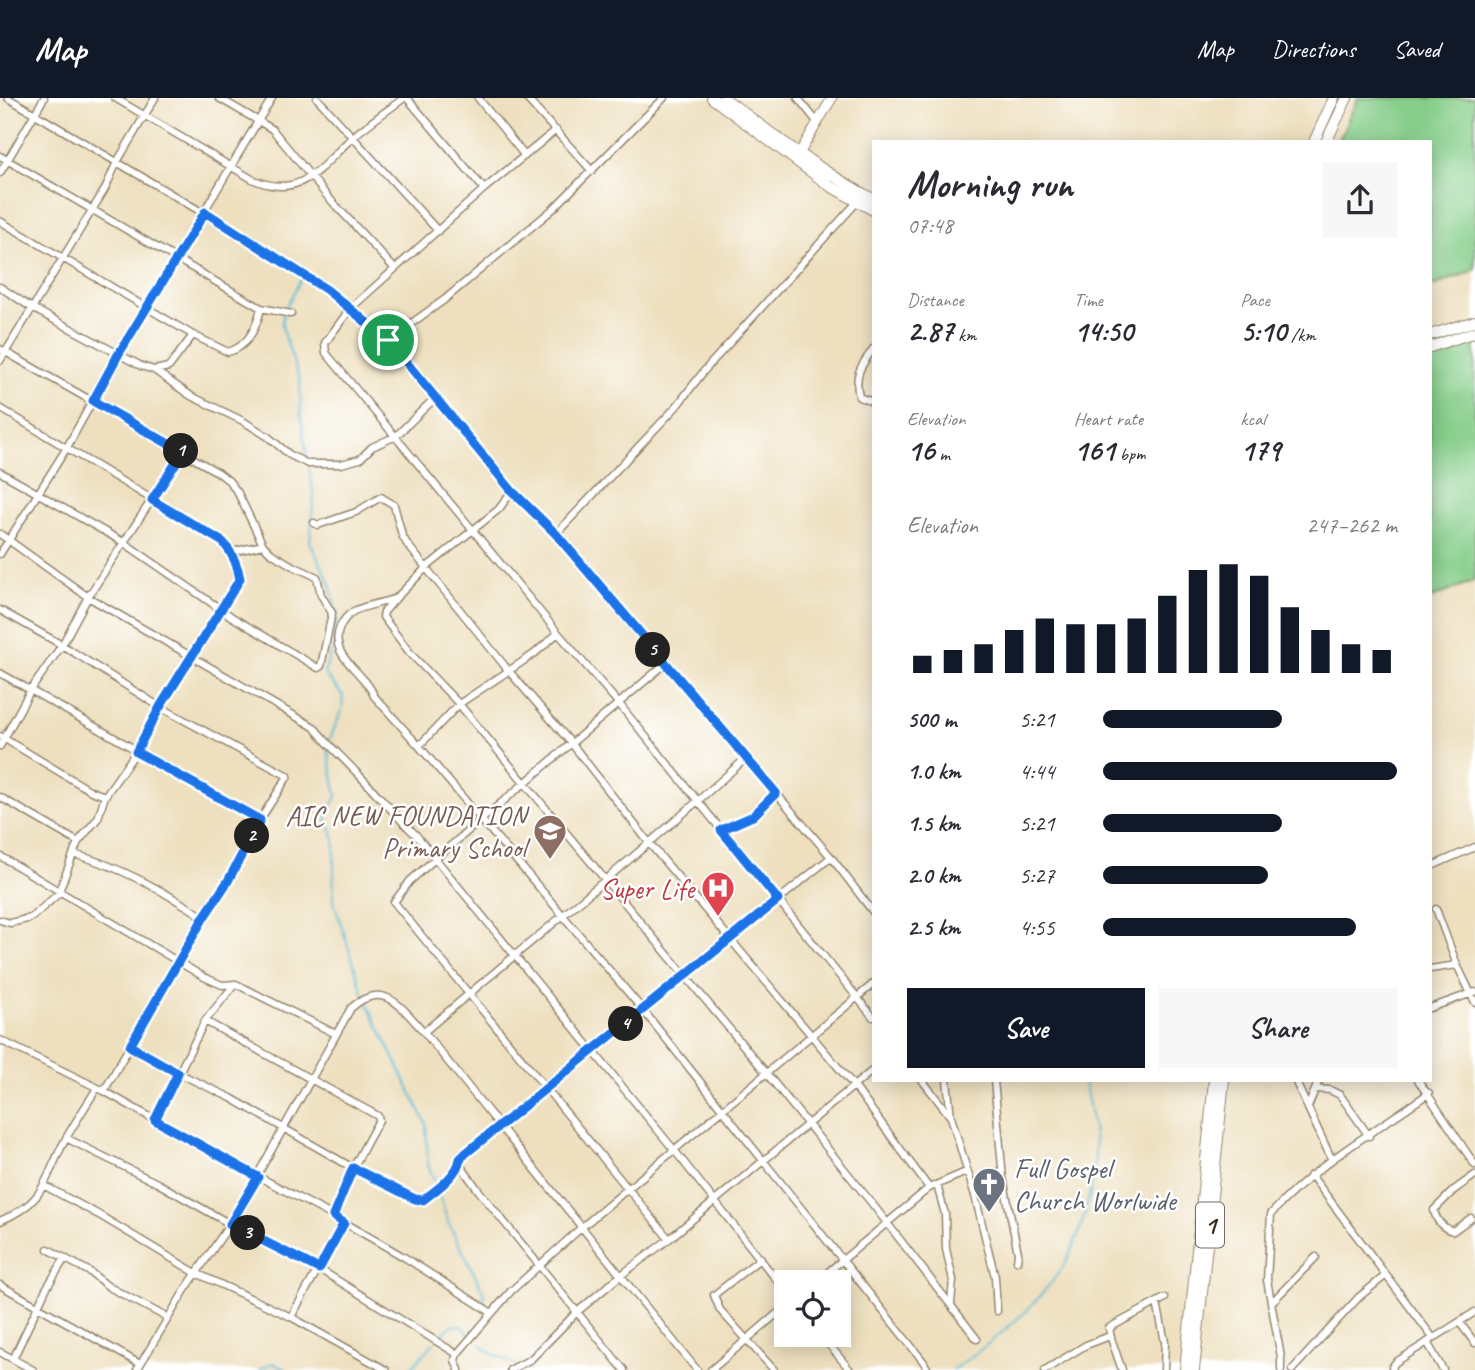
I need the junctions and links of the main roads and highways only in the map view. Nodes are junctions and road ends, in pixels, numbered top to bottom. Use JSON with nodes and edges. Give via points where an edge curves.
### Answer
{"nodes":[{"id":1,"x":712,"y":98,"type":"edge"},
{"id":2,"x":724,"y":98,"type":"edge"},
{"id":3,"x":1334,"y":98,"type":"edge"},
{"id":4,"x":1347,"y":98,"type":"edge"},
{"id":5,"x":1315,"y":140,"type":"edge"},
{"id":6,"x":1327,"y":140,"type":"edge"},
{"id":7,"x":798,"y":157,"type":"junction"},
{"id":8,"x":860,"y":198,"type":"junction"},
{"id":9,"x":872,"y":199,"type":"edge"},
{"id":10,"x":872,"y":209,"type":"edge"},
{"id":11,"x":1475,"y":321,"type":"edge"},
{"id":12,"x":1475,"y":332,"type":"edge"},
{"id":13,"x":1432,"y":334,"type":"edge"},
{"id":14,"x":1432,"y":346,"type":"edge"},
{"id":15,"x":1214,"y":1082,"type":"edge"},
{"id":16,"x":1224,"y":1082,"type":"edge"},
{"id":17,"x":1205,"y":1225,"type":"junction"},
{"id":18,"x":1185,"y":1370,"type":"edge"},
{"id":19,"x":1194,"y":1370,"type":"edge"}],
"edges":[{"from":1,"to":7,"type":"main road"},
{"from":2,"to":7,"type":"main road"},
{"from":3,"to":5,"type":"main road"},
{"from":4,"to":6,"type":"main road"},
{"from":7,"to":8,"type":"main road"},
{"from":8,"to":9,"type":"main road"},
{"from":8,"to":10,"type":"main road"},
{"from":11,"to":13,"type":"main road"},
{"from":12,"to":14,"type":"main road"},
{"from":15,"to":17,"type":"main road","number":"1"},
{"from":16,"to":17,"type":"main road","number":"1"},
{"from":17,"to":18,"type":"main road","number":"1"},
{"from":17,"to":19,"type":"main road","number":"1"}]}
